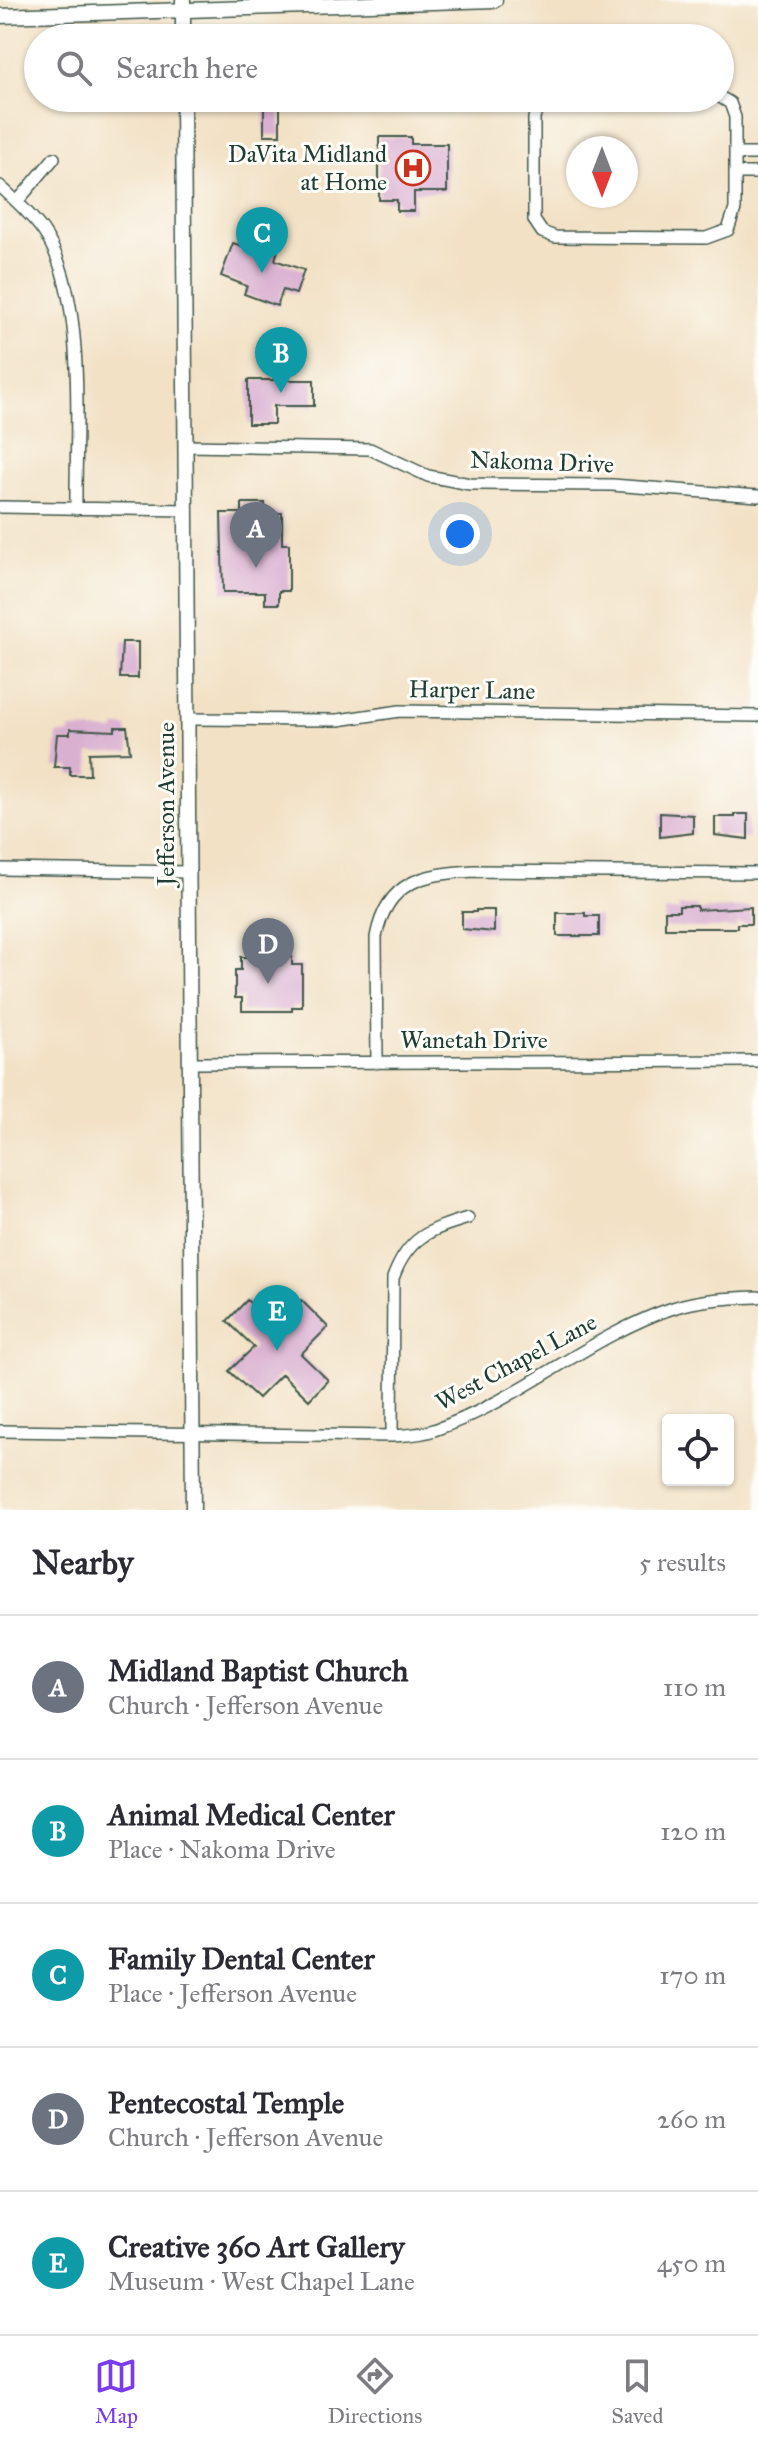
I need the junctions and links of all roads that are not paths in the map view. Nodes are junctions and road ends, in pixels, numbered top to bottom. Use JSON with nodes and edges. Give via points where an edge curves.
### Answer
{"nodes":[{"id":1,"x":495,"y":0,"type":"edge"},
{"id":2,"x":183,"y":5,"type":"edge"},
{"id":3,"x":0,"y":16,"type":"edge"},
{"id":4,"x":183,"y":112,"type":"edge"},
{"id":5,"x":536,"y":112,"type":"edge"},
{"id":6,"x":733,"y":112,"type":"edge"},
{"id":7,"x":736,"y":154,"type":"junction"},
{"id":8,"x":758,"y":154,"type":"edge"},
{"id":9,"x":54,"y":158,"type":"dead end"},
{"id":10,"x":735,"y":173,"type":"junction"},
{"id":11,"x":758,"y":173,"type":"edge"},
{"id":12,"x":0,"y":186,"type":"edge"},
{"id":13,"x":17,"y":202,"type":"junction"},
{"id":14,"x":186,"y":446,"type":"junction"},
{"id":15,"x":758,"y":496,"type":"edge"},
{"id":16,"x":0,"y":507,"type":"edge"},
{"id":17,"x":76,"y":509,"type":"junction"},
{"id":18,"x":187,"y":510,"type":"junction"},
{"id":19,"x":758,"y":716,"type":"edge"},
{"id":20,"x":187,"y":719,"type":"junction"},
{"id":21,"x":0,"y":869,"type":"edge"},
{"id":22,"x":188,"y":872,"type":"junction"},
{"id":23,"x":758,"y":873,"type":"edge"},
{"id":24,"x":758,"y":1061,"type":"edge"},
{"id":25,"x":190,"y":1063,"type":"junction"},
{"id":26,"x":377,"y":1063,"type":"junction"},
{"id":27,"x":468,"y":1218,"type":"dead end"},
{"id":28,"x":758,"y":1297,"type":"edge"},
{"id":29,"x":0,"y":1431,"type":"edge"},
{"id":30,"x":193,"y":1434,"type":"junction"},
{"id":31,"x":392,"y":1436,"type":"junction"},
{"id":32,"x":193,"y":1510,"type":"edge"}],
"edges":[{"from":1,"to":2,"type":"street"},
{"from":2,"to":3,"type":"street"},
{"from":4,"to":14,"type":"street","name":"Jefferson Avenue"},
{"from":5,"to":10,"type":"street","via":[[534,220],[542,232],[555,237],[706,238],[728,230],[735,209]]},
{"from":6,"to":7,"type":"street"},
{"from":7,"to":8,"type":"street"},
{"from":7,"to":10,"type":"street"},
{"from":9,"to":13,"type":"street"},
{"from":10,"to":11,"type":"street"},
{"from":12,"to":13,"type":"street"},
{"from":13,"to":17,"type":"street","via":[[44,231],[71,302]]},
{"from":14,"to":15,"type":"street","name":"Nakoma Drive","via":[[370,449],[428,476],[470,484],[612,485]]},
{"from":14,"to":18,"type":"street","name":"Jefferson Avenue"},
{"from":16,"to":17,"type":"street"},
{"from":17,"to":18,"type":"street"},
{"from":18,"to":20,"type":"street","name":"Jefferson Avenue"},
{"from":19,"to":20,"type":"street","name":"Harper Lane","via":[[400,711],[338,720]]},
{"from":20,"to":22,"type":"street","name":"Jefferson Avenue"},
{"from":21,"to":22,"type":"street"},
{"from":22,"to":25,"type":"street","name":"Jefferson Avenue"},
{"from":23,"to":26,"type":"street","via":[[474,871],[412,880],[390,900],[378,927]]},
{"from":24,"to":26,"type":"street","name":"Wanetah Drive"},
{"from":25,"to":26,"type":"street","name":"Wanetah Drive"},
{"from":25,"to":30,"type":"street","name":"Jefferson Avenue"},
{"from":27,"to":31,"type":"street","via":[[420,1236],[393,1278]]},
{"from":28,"to":31,"type":"street","name":"West Chapel Lane","via":[[675,1308],[604,1340],[473,1413],[432,1431]]},
{"from":29,"to":30,"type":"street","name":"West Chapel Lane"},
{"from":30,"to":31,"type":"street","name":"West Chapel Lane"},
{"from":30,"to":32,"type":"street","name":"Jefferson Avenue"}]}
